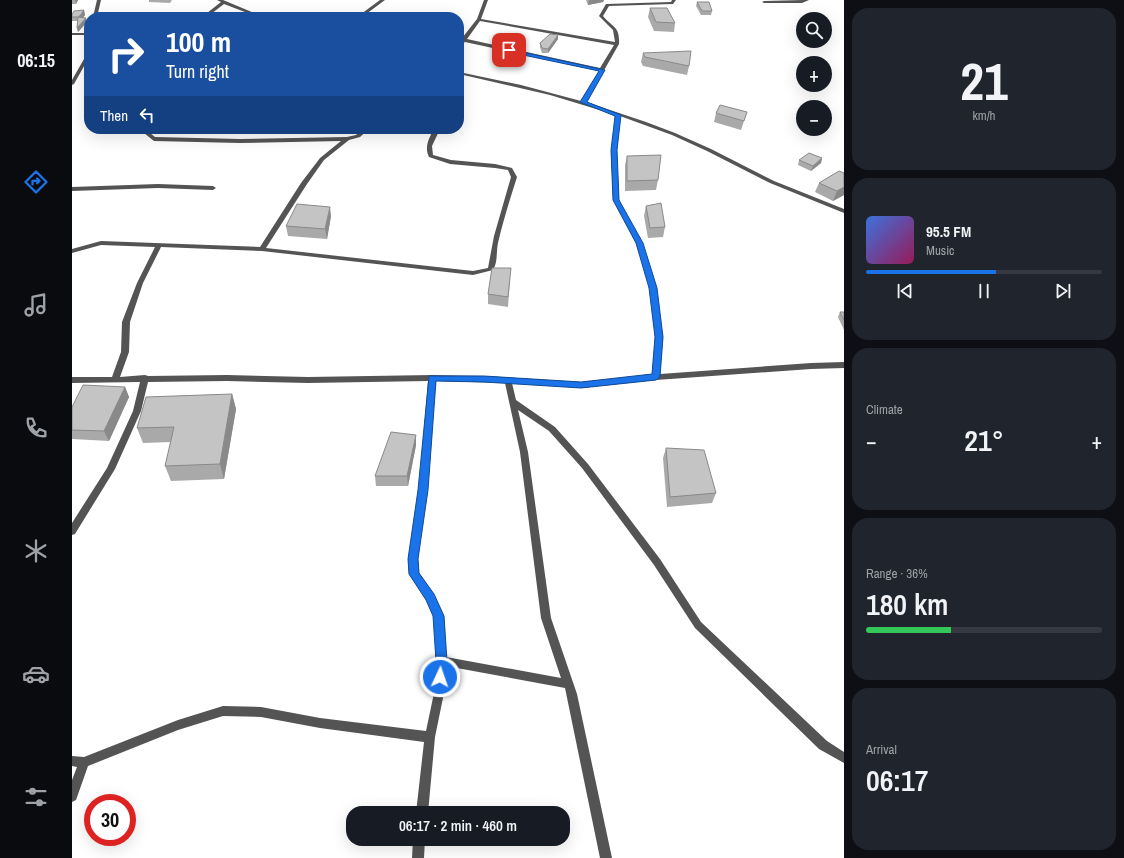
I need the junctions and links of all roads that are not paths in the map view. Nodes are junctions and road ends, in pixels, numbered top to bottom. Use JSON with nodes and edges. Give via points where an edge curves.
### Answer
{"nodes":[{"id":1,"x":99,"y":0,"type":"edge"},
{"id":2,"x":383,"y":0,"type":"edge"},
{"id":3,"x":486,"y":0,"type":"edge"},
{"id":4,"x":674,"y":0,"type":"edge"},
{"id":5,"x":807,"y":0,"type":"edge"},
{"id":6,"x":221,"y":1,"type":"edge"},
{"id":7,"x":764,"y":2,"type":"dead end"},
{"id":8,"x":96,"y":12,"type":"edge"},
{"id":9,"x":209,"y":12,"type":"edge"},
{"id":10,"x":249,"y":12,"type":"edge"},
{"id":11,"x":367,"y":12,"type":"edge"},
{"id":12,"x":479,"y":20,"type":"junction"},
{"id":13,"x":72,"y":34,"type":"edge"},
{"id":14,"x":84,"y":34,"type":"edge"},
{"id":15,"x":464,"y":39,"type":"edge"},
{"id":16,"x":464,"y":40,"type":"edge"},
{"id":17,"x":617,"y":44,"type":"junction"},
{"id":18,"x":84,"y":64,"type":"edge"},
{"id":19,"x":602,"y":70,"type":"junction"},
{"id":20,"x":464,"y":74,"type":"edge"},
{"id":21,"x":72,"y":84,"type":"edge"},
{"id":22,"x":583,"y":102,"type":"junction"},
{"id":23,"x":618,"y":115,"type":"junction"},
{"id":24,"x":148,"y":134,"type":"edge"},
{"id":25,"x":360,"y":134,"type":"edge"},
{"id":26,"x":435,"y":134,"type":"edge"},
{"id":27,"x":347,"y":139,"type":"junction"},
{"id":28,"x":213,"y":188,"type":"dead end"},
{"id":29,"x":72,"y":189,"type":"edge"},
{"id":30,"x":844,"y":211,"type":"edge"},
{"id":31,"x":159,"y":245,"type":"junction"},
{"id":32,"x":262,"y":250,"type":"junction"},
{"id":33,"x":72,"y":251,"type":"edge"},
{"id":34,"x":844,"y":365,"type":"edge"},
{"id":35,"x":656,"y":377,"type":"junction"},
{"id":36,"x":145,"y":378,"type":"junction"},
{"id":37,"x":432,"y":378,"type":"junction"},
{"id":38,"x":115,"y":379,"type":"junction"},
{"id":39,"x":72,"y":380,"type":"edge"},
{"id":40,"x":508,"y":381,"type":"junction"},
{"id":41,"x":513,"y":402,"type":"junction"},
{"id":42,"x":72,"y":531,"type":"edge"},
{"id":43,"x":441,"y":661,"type":"junction"},
{"id":44,"x":568,"y":684,"type":"junction"},
{"id":45,"x":430,"y":737,"type":"junction"},
{"id":46,"x":844,"y":758,"type":"edge"},
{"id":47,"x":72,"y":761,"type":"edge"},
{"id":48,"x":84,"y":762,"type":"junction"},
{"id":49,"x":72,"y":796,"type":"edge"},
{"id":50,"x":423,"y":806,"type":"edge"},
{"id":51,"x":419,"y":846,"type":"edge"},
{"id":52,"x":418,"y":858,"type":"edge"},
{"id":53,"x":606,"y":858,"type":"edge"}],
"edges":[{"from":1,"to":8,"type":"street"},
{"from":2,"to":11,"type":"street"},
{"from":3,"to":12,"type":"street","via":[[485,9]]},
{"from":4,"to":17,"type":"street","via":[[673,3],[608,5],[602,16],[609,25],[616,28]]},
{"from":5,"to":7,"type":"street"},
{"from":6,"to":9,"type":"street"},
{"from":6,"to":10,"type":"street"},
{"from":12,"to":15,"type":"street"},
{"from":12,"to":17,"type":"street"},
{"from":13,"to":14,"type":"street"},
{"from":16,"to":19,"type":"street"},
{"from":17,"to":19,"type":"street"},
{"from":18,"to":21,"type":"street"},
{"from":19,"to":22,"type":"street"},
{"from":20,"to":22,"type":"street"},
{"from":22,"to":23,"type":"street"},
{"from":23,"to":30,"type":"street","via":[[703,147],[796,193]]},
{"from":23,"to":35,"type":"street","via":[[614,150],[616,200],[639,243],[653,288],[659,337]]},
{"from":24,"to":27,"type":"street","via":[[154,139]]},
{"from":25,"to":27,"type":"street"},
{"from":26,"to":32,"type":"street","via":[[428,151],[431,156],[450,162],[510,169],[514,177],[494,247],[491,269],[473,273]]},
{"from":27,"to":32,"type":"street","via":[[322,159]]},
{"from":28,"to":29,"type":"street","via":[[158,186]]},
{"from":31,"to":32,"type":"street"},
{"from":31,"to":33,"type":"street","via":[[101,243]]},
{"from":31,"to":38,"type":"street","via":[[140,283],[126,322],[125,352]]},
{"from":34,"to":35,"type":"street"},
{"from":35,"to":40,"type":"street","via":[[581,385]]},
{"from":36,"to":37,"type":"street"},
{"from":36,"to":38,"type":"street"},
{"from":36,"to":42,"type":"street","via":[[137,411],[112,469]]},
{"from":37,"to":40,"type":"street"},
{"from":37,"to":43,"type":"street","via":[[423,490],[413,559],[414,574],[439,616]]},
{"from":38,"to":39,"type":"street"},
{"from":40,"to":41,"type":"street"},
{"from":41,"to":44,"type":"street","via":[[524,452],[546,618]]},
{"from":41,"to":46,"type":"street","via":[[552,429],[585,466],[657,562],[698,625],[823,745]]},
{"from":43,"to":44,"type":"street"},
{"from":43,"to":45,"type":"street","via":[[439,693]]},
{"from":44,"to":53,"type":"street"},
{"from":45,"to":48,"type":"street","via":[[320,723],[261,712],[223,712],[178,725]]},
{"from":45,"to":50,"type":"street"},
{"from":47,"to":48,"type":"street"},
{"from":48,"to":49,"type":"street"},
{"from":51,"to":52,"type":"street"}]}
